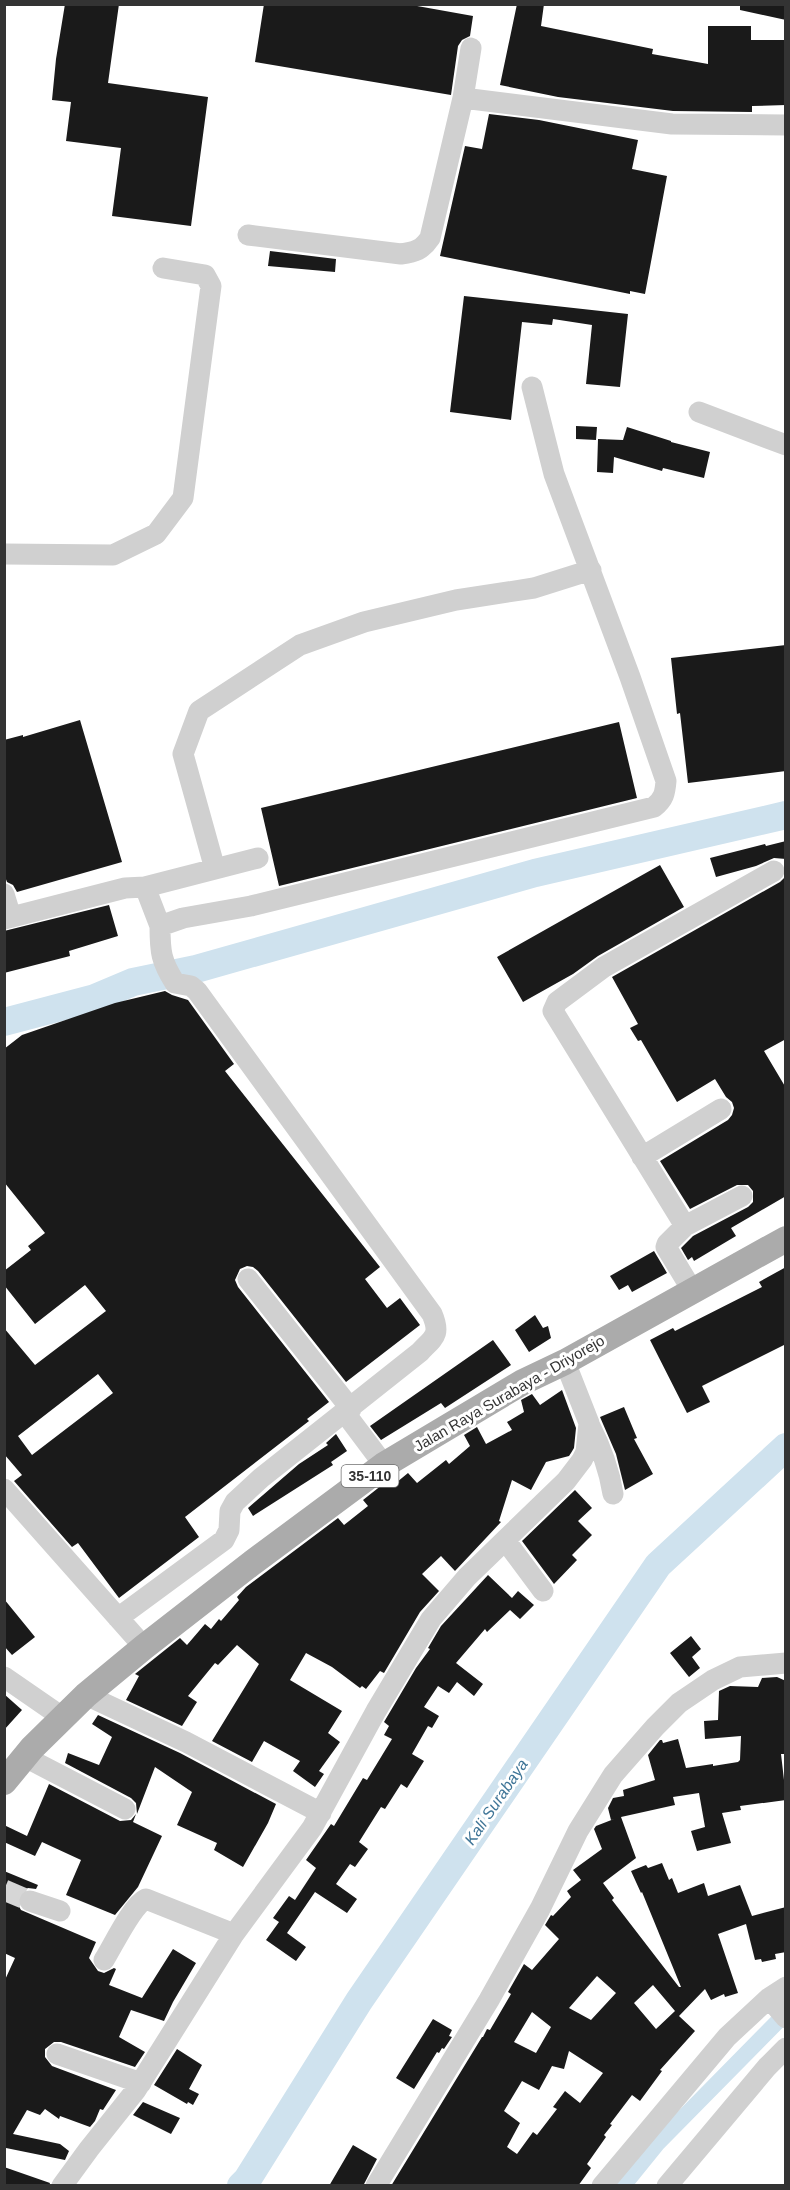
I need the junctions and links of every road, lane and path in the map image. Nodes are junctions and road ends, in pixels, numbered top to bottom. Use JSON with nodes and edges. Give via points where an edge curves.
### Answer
{"nodes":[{"id":1,"x":471,"y":48,"type":"dead end"},
{"id":2,"x":463,"y":99,"type":"junction"},
{"id":3,"x":786,"y":125,"type":"edge"},
{"id":4,"x":249,"y":235,"type":"dead end"},
{"id":5,"x":163,"y":268,"type":"dead end"},
{"id":6,"x":532,"y":387,"type":"dead end"},
{"id":7,"x":699,"y":412,"type":"dead end"},
{"id":8,"x":786,"y":446,"type":"edge"},
{"id":9,"x":4,"y":554,"type":"edge"},
{"id":10,"x":591,"y":570,"type":"junction"},
{"id":11,"x":258,"y":858,"type":"dead end"},
{"id":12,"x":215,"y":869,"type":"junction"},
{"id":13,"x":774,"y":871,"type":"dead end"},
{"id":14,"x":145,"y":887,"type":"junction"},
{"id":15,"x":4,"y":894,"type":"edge"},
{"id":16,"x":8,"y":918,"type":"edge"},
{"id":17,"x":160,"y":926,"type":"junction"},
{"id":18,"x":721,"y":1109,"type":"dead end"},
{"id":19,"x":642,"y":1157,"type":"junction"},
{"id":20,"x":742,"y":1196,"type":"dead end"},
{"id":21,"x":685,"y":1226,"type":"junction"},
{"id":22,"x":786,"y":1239,"type":"edge"},
{"id":23,"x":248,"y":1279,"type":"dead end"},
{"id":24,"x":692,"y":1290,"type":"junction"},
{"id":25,"x":565,"y":1362,"type":"junction"},
{"id":26,"x":348,"y":1411,"type":"junction"},
{"id":27,"x":589,"y":1423,"type":"junction"},
{"id":28,"x":384,"y":1465,"type":"junction"},
{"id":29,"x":4,"y":1489,"type":"edge"},
{"id":30,"x":613,"y":1494,"type":"dead end"},
{"id":31,"x":505,"y":1540,"type":"junction"},
{"id":32,"x":543,"y":1591,"type":"dead end"},
{"id":33,"x":118,"y":1618,"type":"junction"},
{"id":34,"x":144,"y":1647,"type":"junction"},
{"id":35,"x":786,"y":1663,"type":"edge"},
{"id":36,"x":4,"y":1677,"type":"edge"},
{"id":37,"x":86,"y":1695,"type":"junction"},
{"id":38,"x":62,"y":1717,"type":"junction"},
{"id":39,"x":14,"y":1764,"type":"edge"},
{"id":40,"x":125,"y":1809,"type":"dead end"},
{"id":41,"x":321,"y":1813,"type":"junction"},
{"id":42,"x":30,"y":1901,"type":"tunnel mouth"},
{"id":43,"x":60,"y":1911,"type":"dead end"},
{"id":44,"x":234,"y":1934,"type":"junction"},
{"id":45,"x":104,"y":1960,"type":"dead end"},
{"id":46,"x":778,"y":2002,"type":"edge"},
{"id":47,"x":786,"y":2048,"type":"edge"},
{"id":48,"x":57,"y":2054,"type":"dead end"},
{"id":49,"x":141,"y":2083,"type":"junction"},
{"id":50,"x":62,"y":2186,"type":"edge"},
{"id":51,"x":376,"y":2186,"type":"edge"},
{"id":52,"x":602,"y":2186,"type":"edge"},
{"id":53,"x":667,"y":2186,"type":"edge"}],
"edges":[{"from":1,"to":2,"type":"street"},
{"from":2,"to":3,"type":"street","via":[[672,124]]},
{"from":2,"to":4,"type":"street","via":[[430,238],[416,252],[401,254]]},
{"from":5,"to":9,"type":"street","via":[[205,274],[211,286],[183,498],[156,534],[113,555]]},
{"from":6,"to":10,"type":"street","via":[[554,474]]},
{"from":7,"to":8,"type":"street"},
{"from":10,"to":12,"type":"street","via":[[534,588],[456,600],[364,622],[310,641],[199,711],[183,754]]},
{"from":10,"to":17,"type":"street","via":[[666,781],[665,794],[654,807]]},
{"from":11,"to":12,"type":"street"},
{"from":12,"to":14,"type":"street"},
{"from":13,"to":19,"type":"street","via":[[604,967],[557,1002],[553,1011],[556,1018]]},
{"from":14,"to":16,"type":"street","via":[[125,888]]},
{"from":14,"to":17,"type":"street"},
{"from":15,"to":16,"type":"street"},
{"from":17,"to":26,"type":"street","via":[[160,952],[170,974],[197,991],[437,1326],[436,1334],[420,1352]]},
{"from":18,"to":19,"type":"street"},
{"from":19,"to":21,"type":"street"},
{"from":20,"to":21,"type":"street"},
{"from":21,"to":24,"type":"street","via":[[666,1246]]},
{"from":22,"to":24,"type":"main road","name":"Jalan Raya Surabaya - Driyorejo","number":"35-110"},
{"from":23,"to":26,"type":"street"},
{"from":24,"to":25,"type":"main road","name":"Jalan Raya Surabaya - Driyorejo","number":"35-110"},
{"from":25,"to":27,"type":"street"},
{"from":25,"to":28,"type":"main road","name":"Jalan Raya Surabaya - Driyorejo","number":"35-110","via":[[523,1382]]},
{"from":26,"to":28,"type":"street"},
{"from":26,"to":33,"type":"street","via":[[235,1502],[224,1540]]},
{"from":27,"to":30,"type":"street","via":[[605,1458]]},
{"from":27,"to":31,"type":"street","via":[[582,1460],[566,1481]]},
{"from":28,"to":34,"type":"main road","name":"Jalan Raya Surabaya - Driyorejo","number":"35-110"},
{"from":29,"to":33,"type":"street"},
{"from":31,"to":32,"type":"street"},
{"from":31,"to":41,"type":"street","via":[[431,1619]]},
{"from":33,"to":34,"type":"street"},
{"from":34,"to":37,"type":"main road","name":"Jalan Raya Surabaya - Driyorejo","number":"35-110"},
{"from":35,"to":51,"type":"street","via":[[740,1667],[713,1680],[680,1703],[613,1775],[578,1831],[495,1990]]},
{"from":36,"to":38,"type":"street"},
{"from":37,"to":38,"type":"main road","name":"Jalan Raya Surabaya - Driyorejo","number":"35-110"},
{"from":37,"to":41,"type":"street"},
{"from":38,"to":39,"type":"main road","name":"Jalan Raya Surabaya - Driyorejo","number":"35-110"},
{"from":39,"to":40,"type":"street"},
{"from":41,"to":44,"type":"street"},
{"from":42,"to":43,"type":"street"},
{"from":44,"to":45,"type":"street","via":[[146,1899],[136,1908]]},
{"from":44,"to":49,"type":"street"},
{"from":46,"to":52,"type":"street","via":[[727,2037]]},
{"from":47,"to":53,"type":"street"},
{"from":48,"to":49,"type":"street"},
{"from":49,"to":50,"type":"street"}]}
